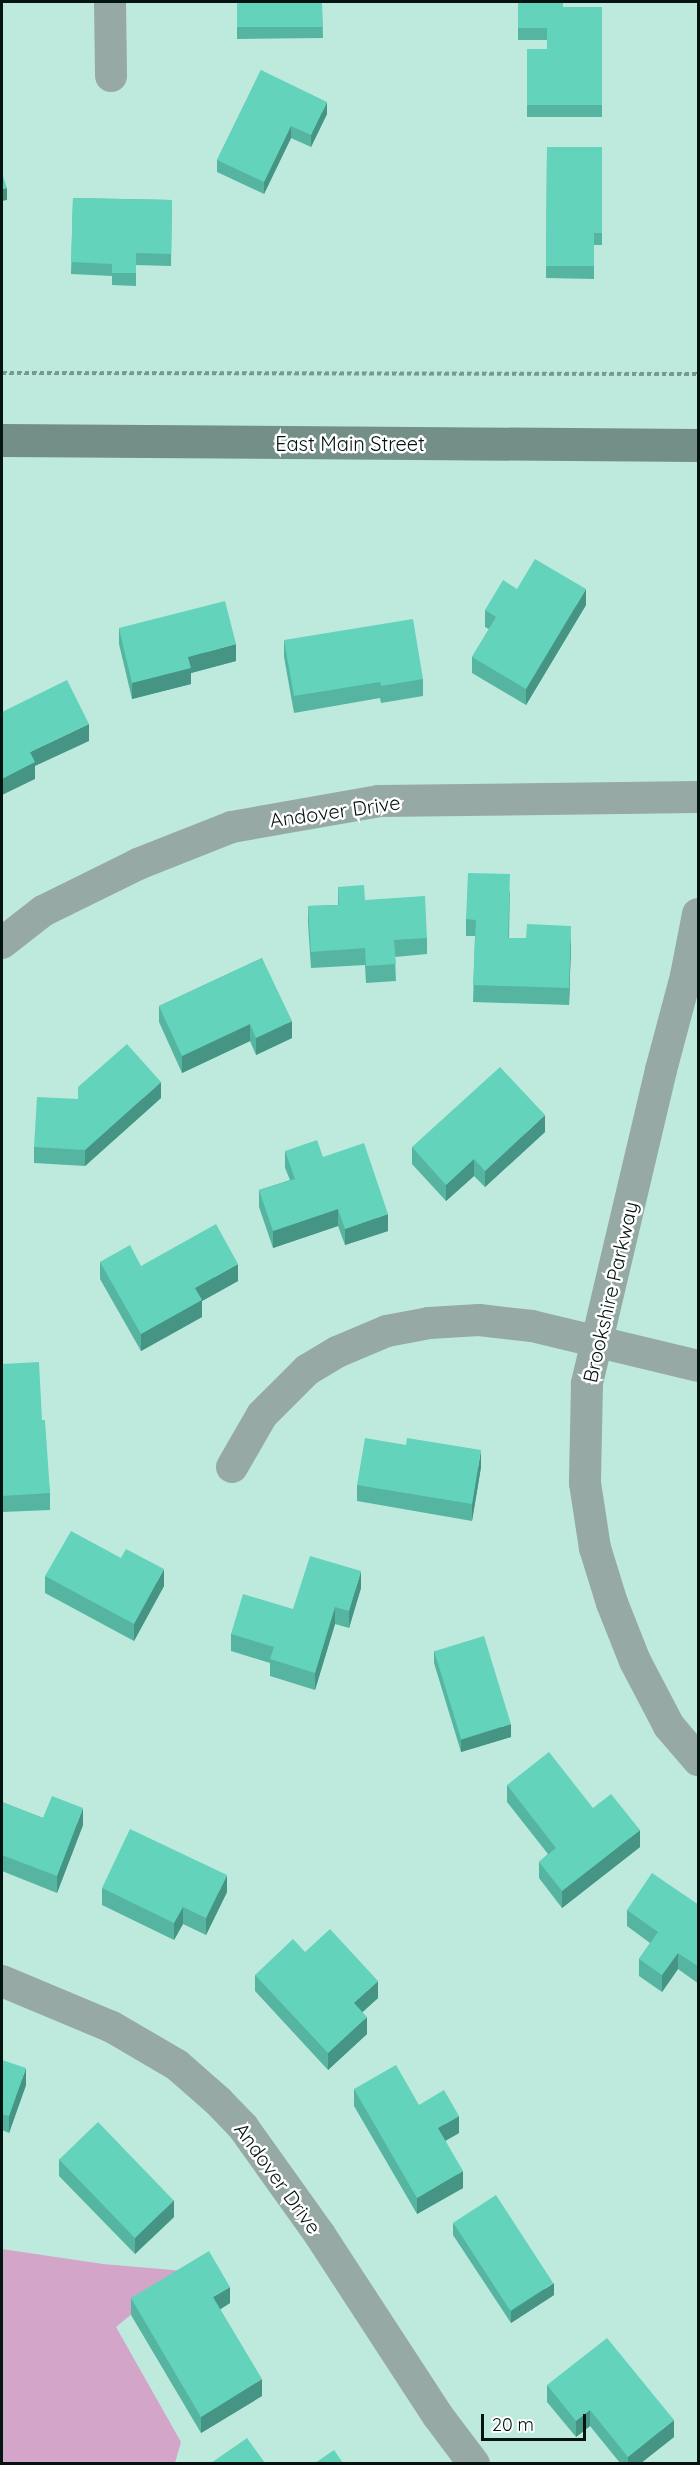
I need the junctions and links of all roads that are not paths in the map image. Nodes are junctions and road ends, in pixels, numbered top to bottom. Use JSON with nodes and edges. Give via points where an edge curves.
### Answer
{"nodes":[{"id":1,"x":110,"y":2,"type":"edge"},
{"id":2,"x":111,"y":76,"type":"dead end"},
{"id":3,"x":2,"y":440,"type":"edge"},
{"id":4,"x":699,"y":445,"type":"edge"},
{"id":5,"x":699,"y":797,"type":"edge"},
{"id":6,"x":699,"y":914,"type":"edge"},
{"id":7,"x":2,"y":943,"type":"edge"},
{"id":8,"x":597,"y":1339,"type":"junction"},
{"id":9,"x":699,"y":1366,"type":"edge"},
{"id":10,"x":232,"y":1467,"type":"dead end"},
{"id":11,"x":699,"y":1760,"type":"edge"},
{"id":12,"x":2,"y":1981,"type":"edge"},
{"id":13,"x":474,"y":2463,"type":"edge"}],
"edges":[{"from":1,"to":2,"type":"street"},
{"from":3,"to":4,"type":"main road","name":"East Main Street"},
{"from":5,"to":7,"type":"street","name":"Andover Drive","via":[[379,801],[232,827],[138,864],[43,911]]},
{"from":6,"to":8,"type":"street","name":"Brookshire Parkway"},
{"from":8,"to":9,"type":"street"},
{"from":8,"to":10,"type":"street","via":[[479,1320],[387,1331],[337,1352],[307,1370],[262,1415]]},
{"from":8,"to":11,"type":"street","name":"Brookshire Parkway","via":[[587,1383],[585,1483],[595,1548],[635,1661],[669,1725]]},
{"from":12,"to":13,"type":"street","name":"Andover Drive","via":[[112,2027],[177,2065],[218,2101],[243,2127],[320,2235],[438,2416]]}]}
